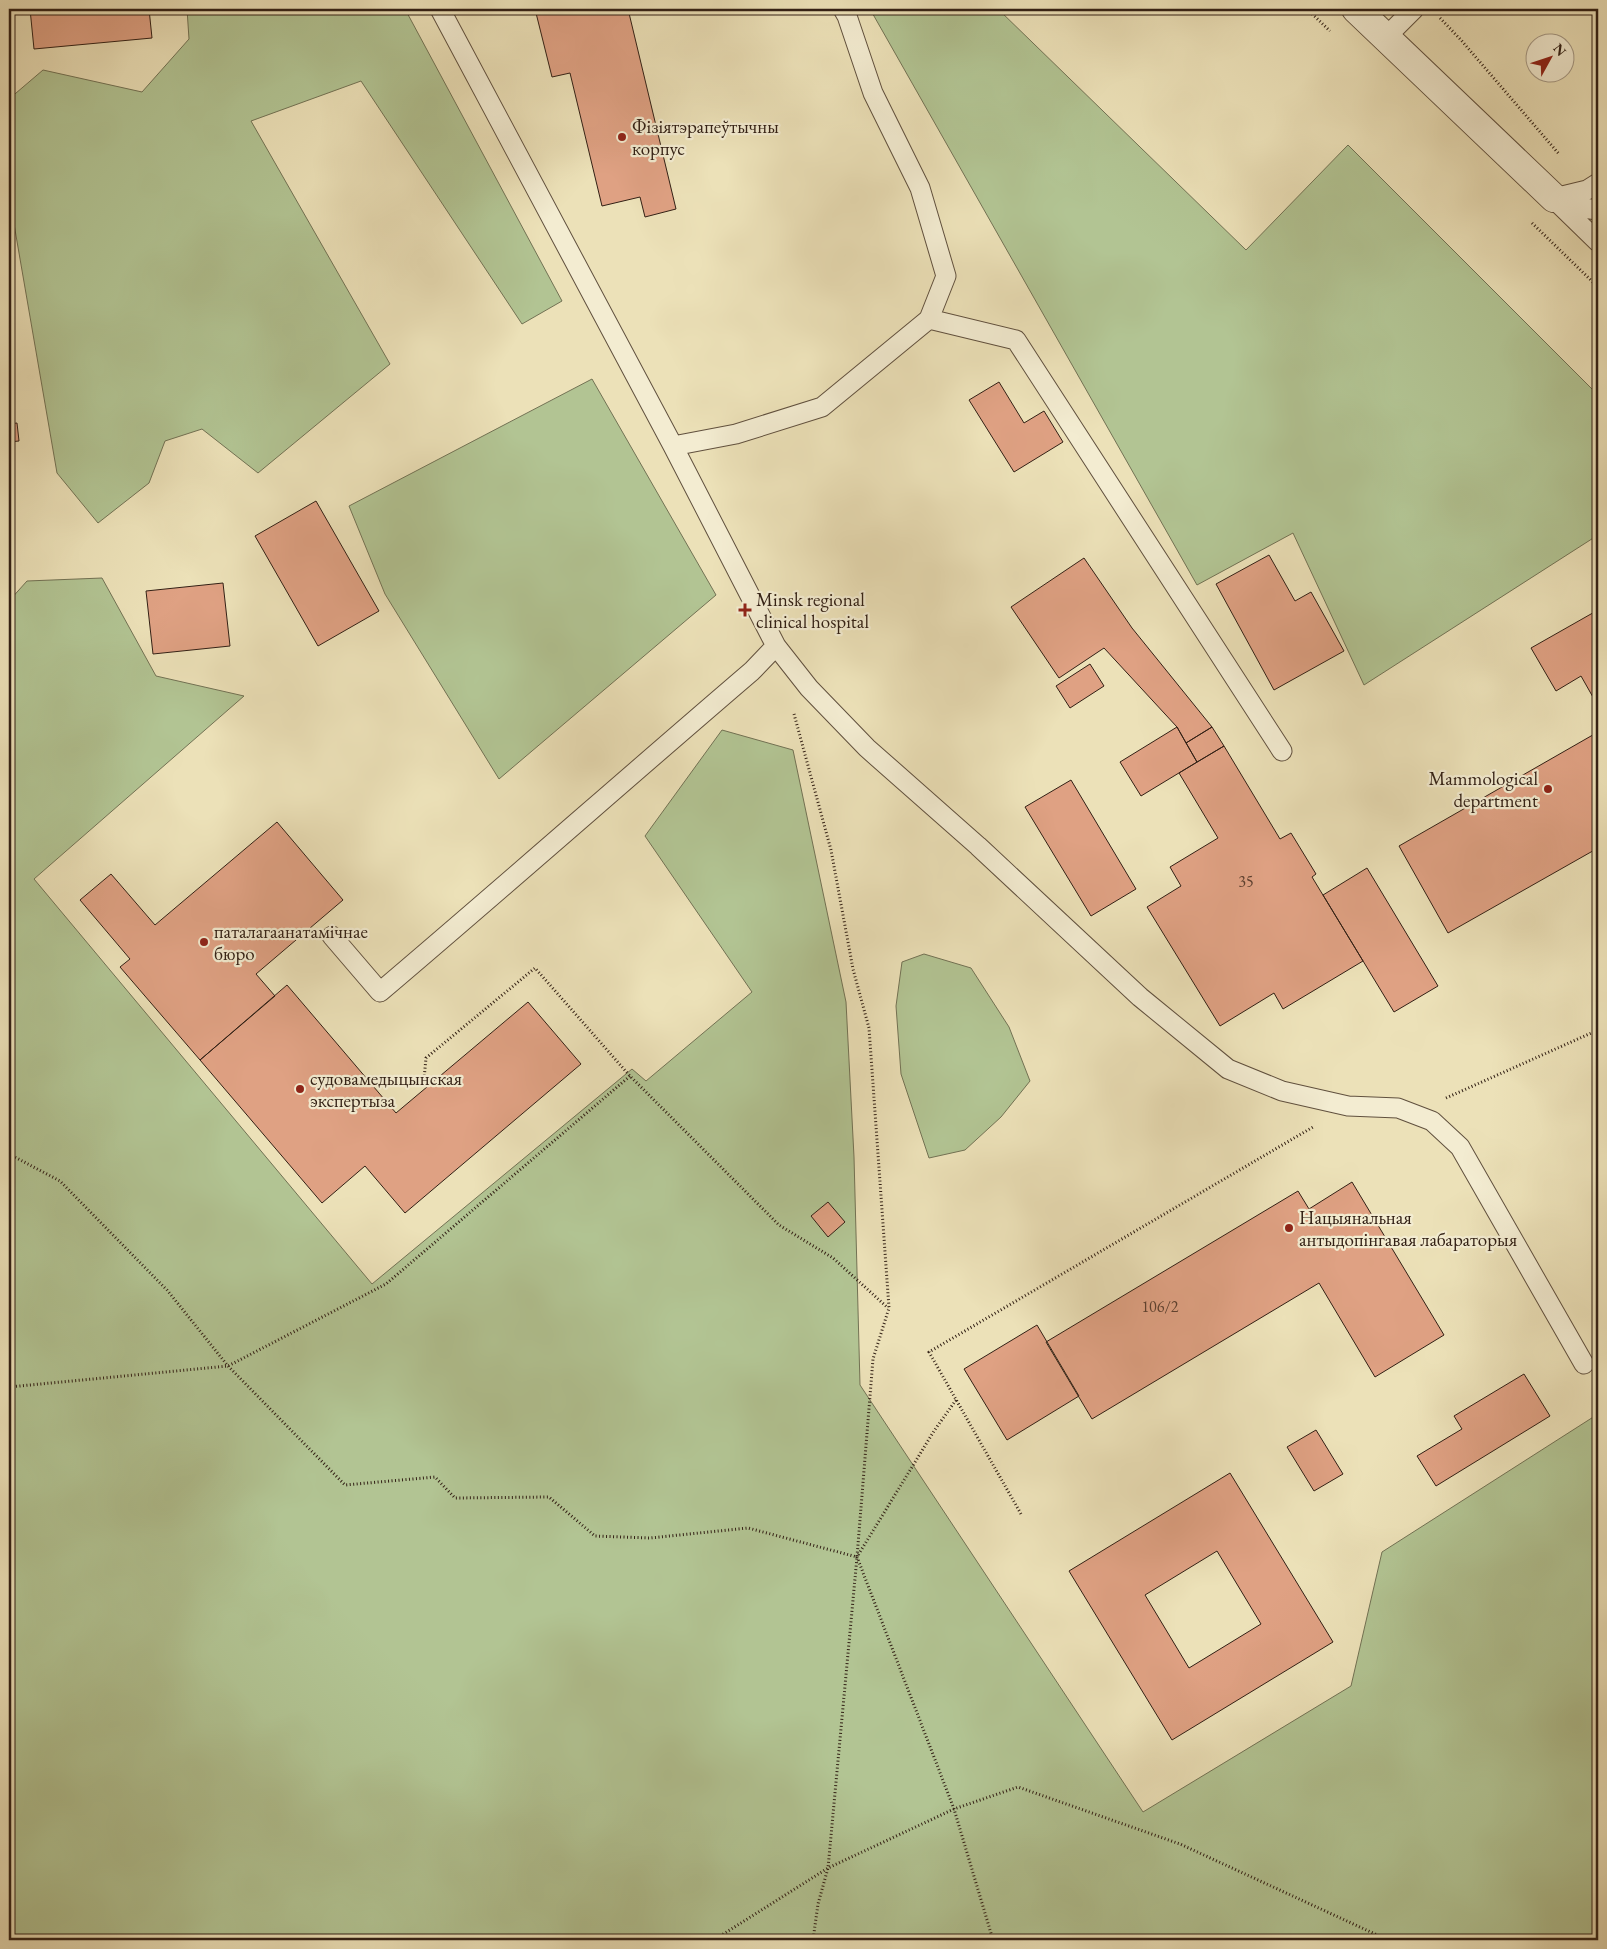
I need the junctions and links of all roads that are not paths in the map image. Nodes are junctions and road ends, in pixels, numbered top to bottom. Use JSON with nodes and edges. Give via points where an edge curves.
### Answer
{"nodes":[{"id":1,"x":440,"y":9,"type":"edge"},
{"id":2,"x":843,"y":9,"type":"edge"},
{"id":3,"x":1356,"y":9,"type":"edge"},
{"id":4,"x":1414,"y":9,"type":"edge"},
{"id":5,"x":1386,"y":37,"type":"junction"},
{"id":6,"x":1598,"y":183,"type":"edge"},
{"id":7,"x":1557,"y":202,"type":"junction"},
{"id":8,"x":1598,"y":210,"type":"edge"},
{"id":9,"x":1598,"y":242,"type":"edge"},
{"id":10,"x":929,"y":319,"type":"junction"},
{"id":11,"x":673,"y":446,"type":"junction"},
{"id":12,"x":776,"y":646,"type":"junction"},
{"id":13,"x":1282,"y":751,"type":"dead end"},
{"id":14,"x":332,"y":936,"type":"dead end"},
{"id":15,"x":1584,"y":1364,"type":"dead end"}],
"edges":[{"from":1,"to":11,"type":"lane"},
{"from":2,"to":10,"type":"lane","via":[[873,93],[920,188],[946,276]]},
{"from":3,"to":5,"type":"street"},
{"from":4,"to":5,"type":"lane"},
{"from":5,"to":7,"type":"street"},
{"from":6,"to":7,"type":"lane"},
{"from":7,"to":8,"type":"lane"},
{"from":7,"to":9,"type":"lane"},
{"from":10,"to":11,"type":"lane","via":[[822,407],[736,434]]},
{"from":10,"to":13,"type":"lane","via":[[1016,340]]},
{"from":11,"to":12,"type":"lane"},
{"from":12,"to":14,"type":"lane","via":[[752,671],[380,992]]},
{"from":12,"to":15,"type":"lane","via":[[809,688],[867,748],[1140,996],[1228,1069],[1282,1091],[1348,1106],[1398,1108],[1432,1121],[1460,1147]]}]}
